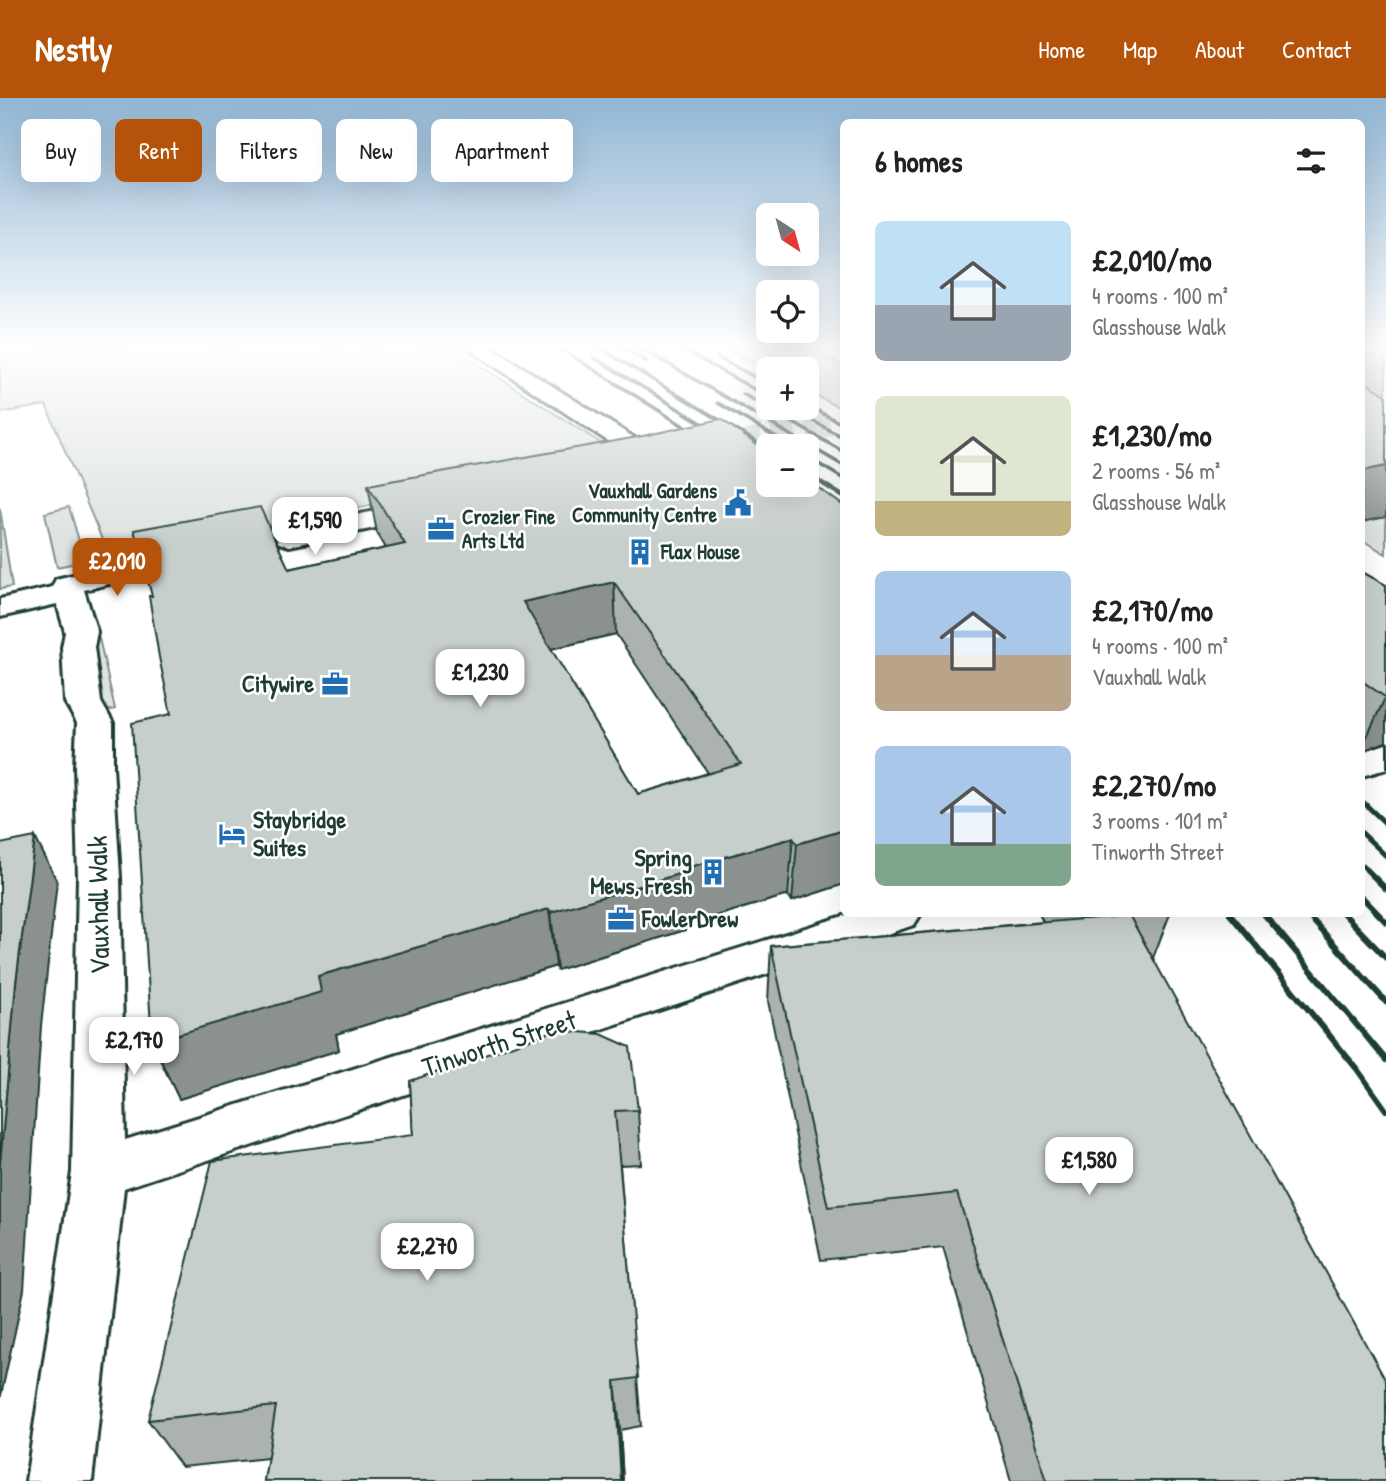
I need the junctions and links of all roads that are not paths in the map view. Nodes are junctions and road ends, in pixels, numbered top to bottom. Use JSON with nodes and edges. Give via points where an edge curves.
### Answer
{"nodes":[{"id":1,"x":586,"y":412,"type":"edge"},
{"id":2,"x":626,"y":468,"type":"edge"},
{"id":3,"x":452,"y":504,"type":"edge"},
{"id":4,"x":289,"y":537,"type":"dead end"},
{"id":5,"x":156,"y":564,"type":"edge"},
{"id":6,"x":68,"y":589,"type":"junction"},
{"id":7,"x":0,"y":608,"type":"edge"},
{"id":8,"x":1386,"y":756,"type":"edge"},
{"id":9,"x":1365,"y":763,"type":"edge"},
{"id":10,"x":890,"y":917,"type":"edge"},
{"id":11,"x":99,"y":1172,"type":"junction"},
{"id":12,"x":59,"y":1481,"type":"edge"}],
"edges":[{"from":1,"to":2,"type":"street","via":[[668,460]]},
{"from":3,"to":4,"type":"street"},
{"from":5,"to":6,"type":"street"},
{"from":6,"to":7,"type":"street"},
{"from":6,"to":11,"type":"street","name":"Vauxhall Walk","via":[[80,632],[83,702],[95,723]]},
{"from":8,"to":9,"type":"street"},
{"from":10,"to":11,"type":"street","name":"Tinworth Street"},
{"from":11,"to":12,"type":"street","name":"Vauxhall Walk"}]}
